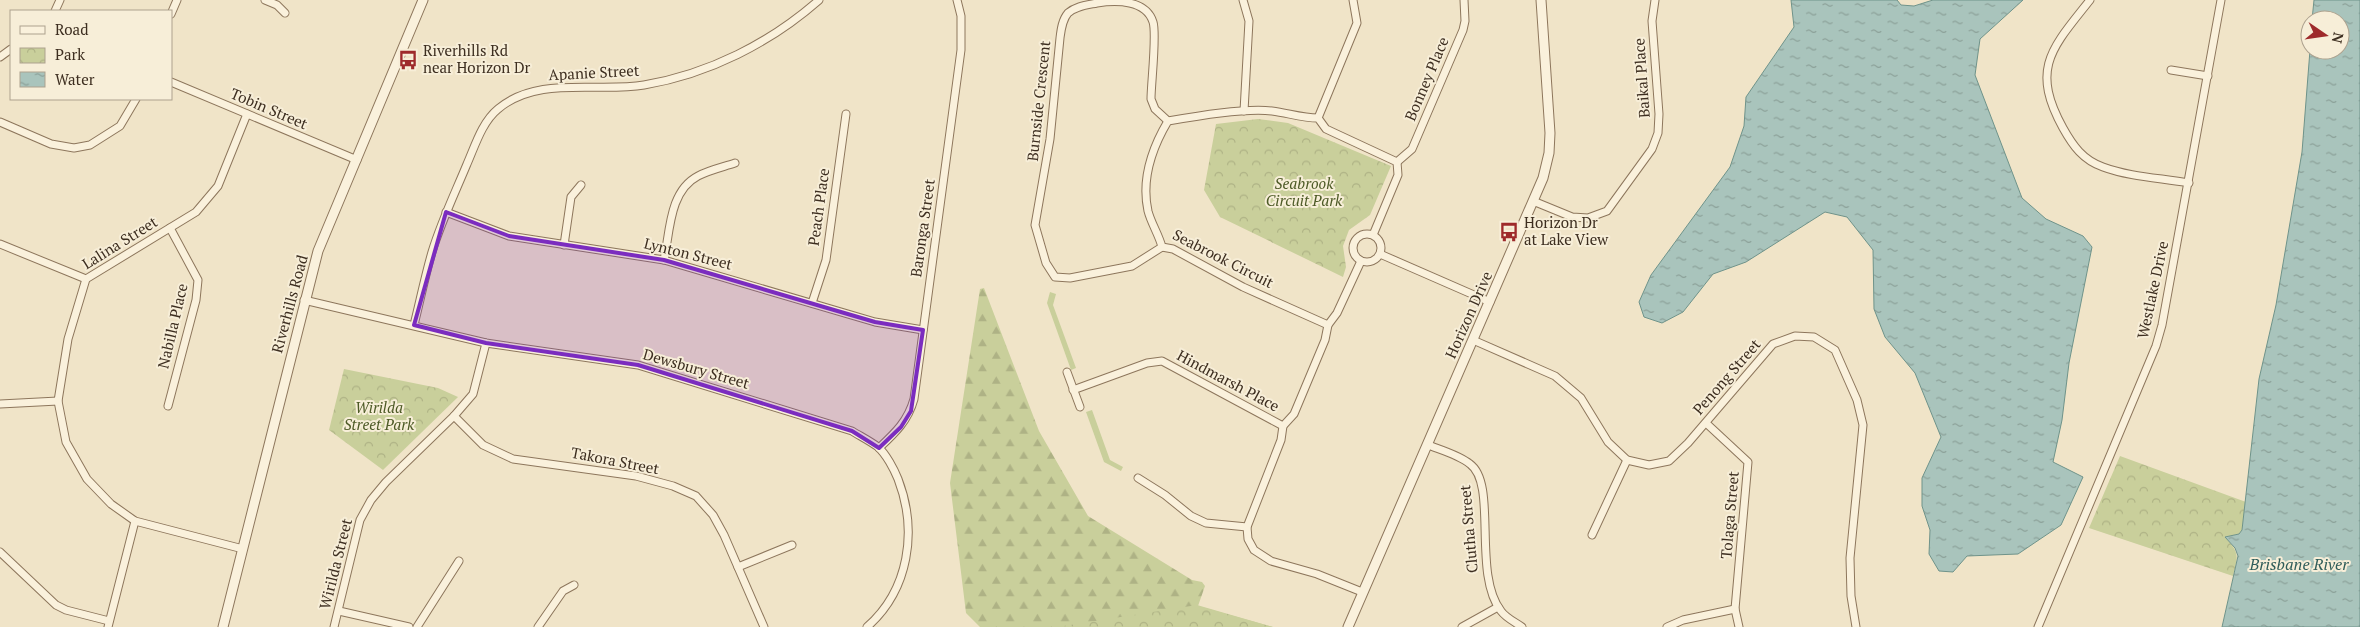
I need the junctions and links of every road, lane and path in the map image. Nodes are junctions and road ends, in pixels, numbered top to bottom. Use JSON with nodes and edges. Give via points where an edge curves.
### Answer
{"nodes":[{"id":1,"x":177,"y":0,"type":"edge"},
{"id":2,"x":265,"y":0,"type":"edge"},
{"id":3,"x":423,"y":0,"type":"edge"},
{"id":4,"x":819,"y":0,"type":"edge"},
{"id":5,"x":957,"y":0,"type":"edge"},
{"id":6,"x":1243,"y":0,"type":"edge"},
{"id":7,"x":1353,"y":0,"type":"edge"},
{"id":8,"x":1464,"y":0,"type":"edge"},
{"id":9,"x":1541,"y":0,"type":"edge"},
{"id":10,"x":1656,"y":0,"type":"edge"},
{"id":11,"x":2090,"y":0,"type":"edge"},
{"id":12,"x":2221,"y":0,"type":"edge"},
{"id":13,"x":172,"y":12,"type":"edge"},
{"id":14,"x":286,"y":13,"type":"dead end"},
{"id":15,"x":10,"y":50,"type":"edge"},
{"id":16,"x":0,"y":58,"type":"edge"},
{"id":17,"x":2171,"y":70,"type":"dead end"},
{"id":18,"x":2208,"y":76,"type":"junction"},
{"id":19,"x":172,"y":82,"type":"edge"},
{"id":20,"x":135,"y":100,"type":"edge"},
{"id":21,"x":1244,"y":112,"type":"junction"},
{"id":22,"x":247,"y":114,"type":"junction"},
{"id":23,"x":846,"y":114,"type":"dead end"},
{"id":24,"x":1318,"y":118,"type":"junction"},
{"id":25,"x":1168,"y":121,"type":"junction"},
{"id":26,"x":0,"y":122,"type":"edge"},
{"id":27,"x":357,"y":160,"type":"junction"},
{"id":28,"x":1397,"y":162,"type":"junction"},
{"id":29,"x":735,"y":163,"type":"dead end"},
{"id":30,"x":2189,"y":183,"type":"junction"},
{"id":31,"x":581,"y":185,"type":"dead end"},
{"id":32,"x":1533,"y":201,"type":"junction"},
{"id":33,"x":446,"y":212,"type":"junction"},
{"id":34,"x":170,"y":228,"type":"junction"},
{"id":35,"x":1372,"y":235,"type":"junction"},
{"id":36,"x":0,"y":244,"type":"edge"},
{"id":37,"x":564,"y":245,"type":"junction"},
{"id":38,"x":1162,"y":247,"type":"junction"},
{"id":39,"x":1380,"y":254,"type":"junction"},
{"id":40,"x":664,"y":260,"type":"junction"},
{"id":41,"x":1361,"y":261,"type":"junction"},
{"id":42,"x":86,"y":279,"type":"junction"},
{"id":43,"x":304,"y":300,"type":"junction"},
{"id":44,"x":1490,"y":302,"type":"junction"},
{"id":45,"x":812,"y":303,"type":"junction"},
{"id":46,"x":414,"y":325,"type":"junction"},
{"id":47,"x":1328,"y":325,"type":"junction"},
{"id":48,"x":923,"y":330,"type":"junction"},
{"id":49,"x":1473,"y":340,"type":"junction"},
{"id":50,"x":486,"y":343,"type":"junction"},
{"id":51,"x":1066,"y":372,"type":"dead end"},
{"id":52,"x":1073,"y":390,"type":"junction"},
{"id":53,"x":58,"y":401,"type":"junction"},
{"id":54,"x":0,"y":404,"type":"edge"},
{"id":55,"x":168,"y":406,"type":"dead end"},
{"id":56,"x":1080,"y":407,"type":"dead end"},
{"id":57,"x":454,"y":416,"type":"junction"},
{"id":58,"x":1706,"y":423,"type":"junction"},
{"id":59,"x":1283,"y":426,"type":"junction"},
{"id":60,"x":1428,"y":445,"type":"junction"},
{"id":61,"x":879,"y":448,"type":"junction"},
{"id":62,"x":1627,"y":460,"type":"junction"},
{"id":63,"x":1138,"y":478,"type":"dead end"},
{"id":64,"x":135,"y":521,"type":"junction"},
{"id":65,"x":1247,"y":527,"type":"junction"},
{"id":66,"x":1592,"y":535,"type":"dead end"},
{"id":67,"x":792,"y":545,"type":"dead end"},
{"id":68,"x":242,"y":549,"type":"junction"},
{"id":69,"x":0,"y":552,"type":"edge"},
{"id":70,"x":459,"y":561,"type":"dead end"},
{"id":71,"x":738,"y":567,"type":"junction"},
{"id":72,"x":574,"y":585,"type":"dead end"},
{"id":73,"x":1362,"y":592,"type":"junction"},
{"id":74,"x":1498,"y":607,"type":"junction"},
{"id":75,"x":1735,"y":609,"type":"junction"},
{"id":76,"x":338,"y":611,"type":"junction"},
{"id":77,"x":108,"y":624,"type":"edge"},
{"id":78,"x":223,"y":627,"type":"edge"},
{"id":79,"x":334,"y":627,"type":"edge"},
{"id":80,"x":409,"y":627,"type":"edge"},
{"id":81,"x":418,"y":627,"type":"edge"},
{"id":82,"x":538,"y":627,"type":"edge"},
{"id":83,"x":764,"y":627,"type":"edge"},
{"id":84,"x":867,"y":627,"type":"edge"},
{"id":85,"x":1348,"y":627,"type":"edge"},
{"id":86,"x":1462,"y":627,"type":"edge"},
{"id":87,"x":1522,"y":627,"type":"edge"},
{"id":88,"x":1667,"y":627,"type":"edge"},
{"id":89,"x":1739,"y":627,"type":"edge"},
{"id":90,"x":1856,"y":627,"type":"edge"},
{"id":91,"x":2038,"y":627,"type":"edge"}],
"edges":[{"from":1,"to":13,"type":"street"},
{"from":2,"to":14,"type":"street","via":[[278,5]]},
{"from":3,"to":27,"type":"street","name":"Riverhills Road"},
{"from":4,"to":33,"type":"street","name":"Apanie Street","via":[[758,44],[703,70],[644,85],[550,88],[523,93],[498,109],[481,131]]},
{"from":5,"to":48,"type":"street","name":"Baronga Street","via":[[961,16],[960,50]]},
{"from":6,"to":21,"type":"street","via":[[1249,21]]},
{"from":7,"to":24,"type":"street","via":[[1357,23]]},
{"from":8,"to":28,"type":"street","name":"Bonney Place","via":[[1463,30],[1412,149]]},
{"from":9,"to":32,"type":"street","name":"Horizon Drive","via":[[1550,133],[1546,166]]},
{"from":10,"to":32,"type":"street","name":"Baikal Place","via":[[1652,21],[1659,114],[1658,133],[1652,149],[1606,211],[1588,218],[1572,218]]},
{"from":11,"to":30,"type":"street","via":[[2054,46],[2047,70],[2047,93],[2065,132],[2076,150],[2102,167]]},
{"from":12,"to":18,"type":"street","name":"Westlake Drive"},
{"from":15,"to":16,"type":"street"},
{"from":17,"to":18,"type":"street"},
{"from":18,"to":30,"type":"street","name":"Westlake Drive"},
{"from":19,"to":22,"type":"street","name":"Tobin Street"},
{"from":20,"to":26,"type":"street","via":[[120,126],[90,145],[74,148],[52,144]]},
{"from":21,"to":24,"type":"street","via":[[1271,111]]},
{"from":21,"to":25,"type":"street"},
{"from":22,"to":27,"type":"street","name":"Tobin Street"},
{"from":22,"to":34,"type":"street","name":"Lalina Street","via":[[218,186],[196,212]]},
{"from":23,"to":45,"type":"street","name":"Peach Place","via":[[826,260]]},
{"from":24,"to":28,"type":"street","via":[[1326,129]]},
{"from":25,"to":38,"type":"street","name":"Seabrook Circuit","via":[[1150,159],[1145,187],[1148,212]]},
{"from":25,"to":38,"type":"street","name":"Burnside Crescent","via":[[1155,109],[1151,99],[1154,23],[1148,12],[1134,2],[1120,0],[1080,6],[1068,13],[1062,25],[1050,139],[1035,225],[1046,263],[1055,277],[1070,278],[1132,266]]},
{"from":27,"to":43,"type":"street","name":"Riverhills Road","via":[[318,251]]},
{"from":28,"to":35,"type":"street","via":[[1398,175]]},
{"from":29,"to":40,"type":"street","via":[[698,176],[682,188],[675,204]]},
{"from":30,"to":91,"type":"street","name":"Westlake Drive","via":[[2156,346]]},
{"from":31,"to":37,"type":"street","via":[[571,197]]},
{"from":32,"to":44,"type":"street","name":"Horizon Drive"},
{"from":33,"to":37,"type":"street","name":"Lynton Street","via":[[509,236]]},
{"from":33,"to":46,"type":"street","name":"Apanie Street","via":[[432,252]]},
{"from":34,"to":42,"type":"street","name":"Lalina Street"},
{"from":34,"to":55,"type":"street","name":"Nabilla Place","via":[[198,280],[196,300]]},
{"from":35,"to":39,"type":"street","via":[[1379,241]]},
{"from":35,"to":41,"type":"street","via":[[1362,235],[1354,243],[1354,253]]},
{"from":36,"to":42,"type":"street"},
{"from":37,"to":40,"type":"street","name":"Lynton Street"},
{"from":38,"to":47,"type":"street","name":"Seabrook Circuit","via":[[1173,249],[1243,287]]},
{"from":39,"to":41,"type":"street","via":[[1372,262]]},
{"from":39,"to":44,"type":"street"},
{"from":40,"to":45,"type":"street","name":"Lynton Street"},
{"from":41,"to":47,"type":"street"},
{"from":42,"to":53,"type":"street","name":"Lalina Street","via":[[68,339]]},
{"from":43,"to":46,"type":"street","name":"Dewsbury Street"},
{"from":43,"to":68,"type":"street","name":"Riverhills Road"},
{"from":44,"to":49,"type":"street","name":"Horizon Drive"},
{"from":45,"to":48,"type":"street","name":"Lynton Street","via":[[875,322]]},
{"from":46,"to":50,"type":"street","name":"Dewsbury Street"},
{"from":47,"to":59,"type":"street","via":[[1325,340],[1294,414]]},
{"from":48,"to":61,"type":"street","name":"Baronga Street","via":[[910,411],[901,427]]},
{"from":49,"to":60,"type":"street","name":"Horizon Drive"},
{"from":49,"to":62,"type":"street","via":[[1555,376],[1566,384],[1581,398],[1608,442]]},
{"from":50,"to":57,"type":"street","name":"Wirilda Street","via":[[473,394]]},
{"from":50,"to":61,"type":"street","name":"Dewsbury Street","via":[[638,365],[852,431]]},
{"from":51,"to":52,"type":"street"},
{"from":52,"to":56,"type":"street"},
{"from":52,"to":59,"type":"street","name":"Hindmarsh Place","via":[[1147,363],[1162,361]]},
{"from":53,"to":54,"type":"street"},
{"from":53,"to":64,"type":"street","name":"Lalina Street","via":[[66,442],[86,479],[111,504]]},
{"from":57,"to":71,"type":"street","name":"Takora Street","via":[[483,445],[513,459],[636,476],[674,486],[696,496],[713,515]]},
{"from":57,"to":76,"type":"street","name":"Wirilda Street","via":[[371,500],[360,520]]},
{"from":58,"to":62,"type":"street","name":"Penong Street","via":[[1669,461],[1649,465]]},
{"from":58,"to":75,"type":"street","name":"Tolaga Street","via":[[1748,462]]},
{"from":58,"to":90,"type":"street","name":"Penong Street","via":[[1773,344],[1795,336],[1814,337],[1835,350],[1857,400],[1863,425],[1850,558],[1850,596]]},
{"from":59,"to":65,"type":"street","via":[[1281,440]]},
{"from":60,"to":73,"type":"street","name":"Horizon Drive"},
{"from":60,"to":74,"type":"street","name":"Clutha Street","via":[[1471,464],[1482,484],[1486,578]]},
{"from":61,"to":84,"type":"street","name":"Dewsbury Street","via":[[895,472],[905,498],[906,561],[896,589],[879,616]]},
{"from":62,"to":66,"type":"street"},
{"from":63,"to":65,"type":"street","via":[[1206,523]]},
{"from":64,"to":68,"type":"street","name":"Lalina Street"},
{"from":64,"to":77,"type":"street"},
{"from":65,"to":73,"type":"street","via":[[1254,550],[1271,561],[1317,574]]},
{"from":67,"to":71,"type":"street"},
{"from":68,"to":78,"type":"street","name":"Riverhills Road"},
{"from":69,"to":77,"type":"street","via":[[56,605]]},
{"from":70,"to":81,"type":"street"},
{"from":71,"to":83,"type":"street","name":"Takora Street"},
{"from":72,"to":82,"type":"street","via":[[563,591]]},
{"from":73,"to":85,"type":"street","name":"Horizon Drive"},
{"from":74,"to":86,"type":"street"},
{"from":74,"to":87,"type":"street","name":"Clutha Street"},
{"from":75,"to":88,"type":"street","via":[[1682,620]]},
{"from":75,"to":89,"type":"street","name":"Tolaga Street"},
{"from":76,"to":79,"type":"street","name":"Wirilda Street"},
{"from":76,"to":80,"type":"street"}]}
